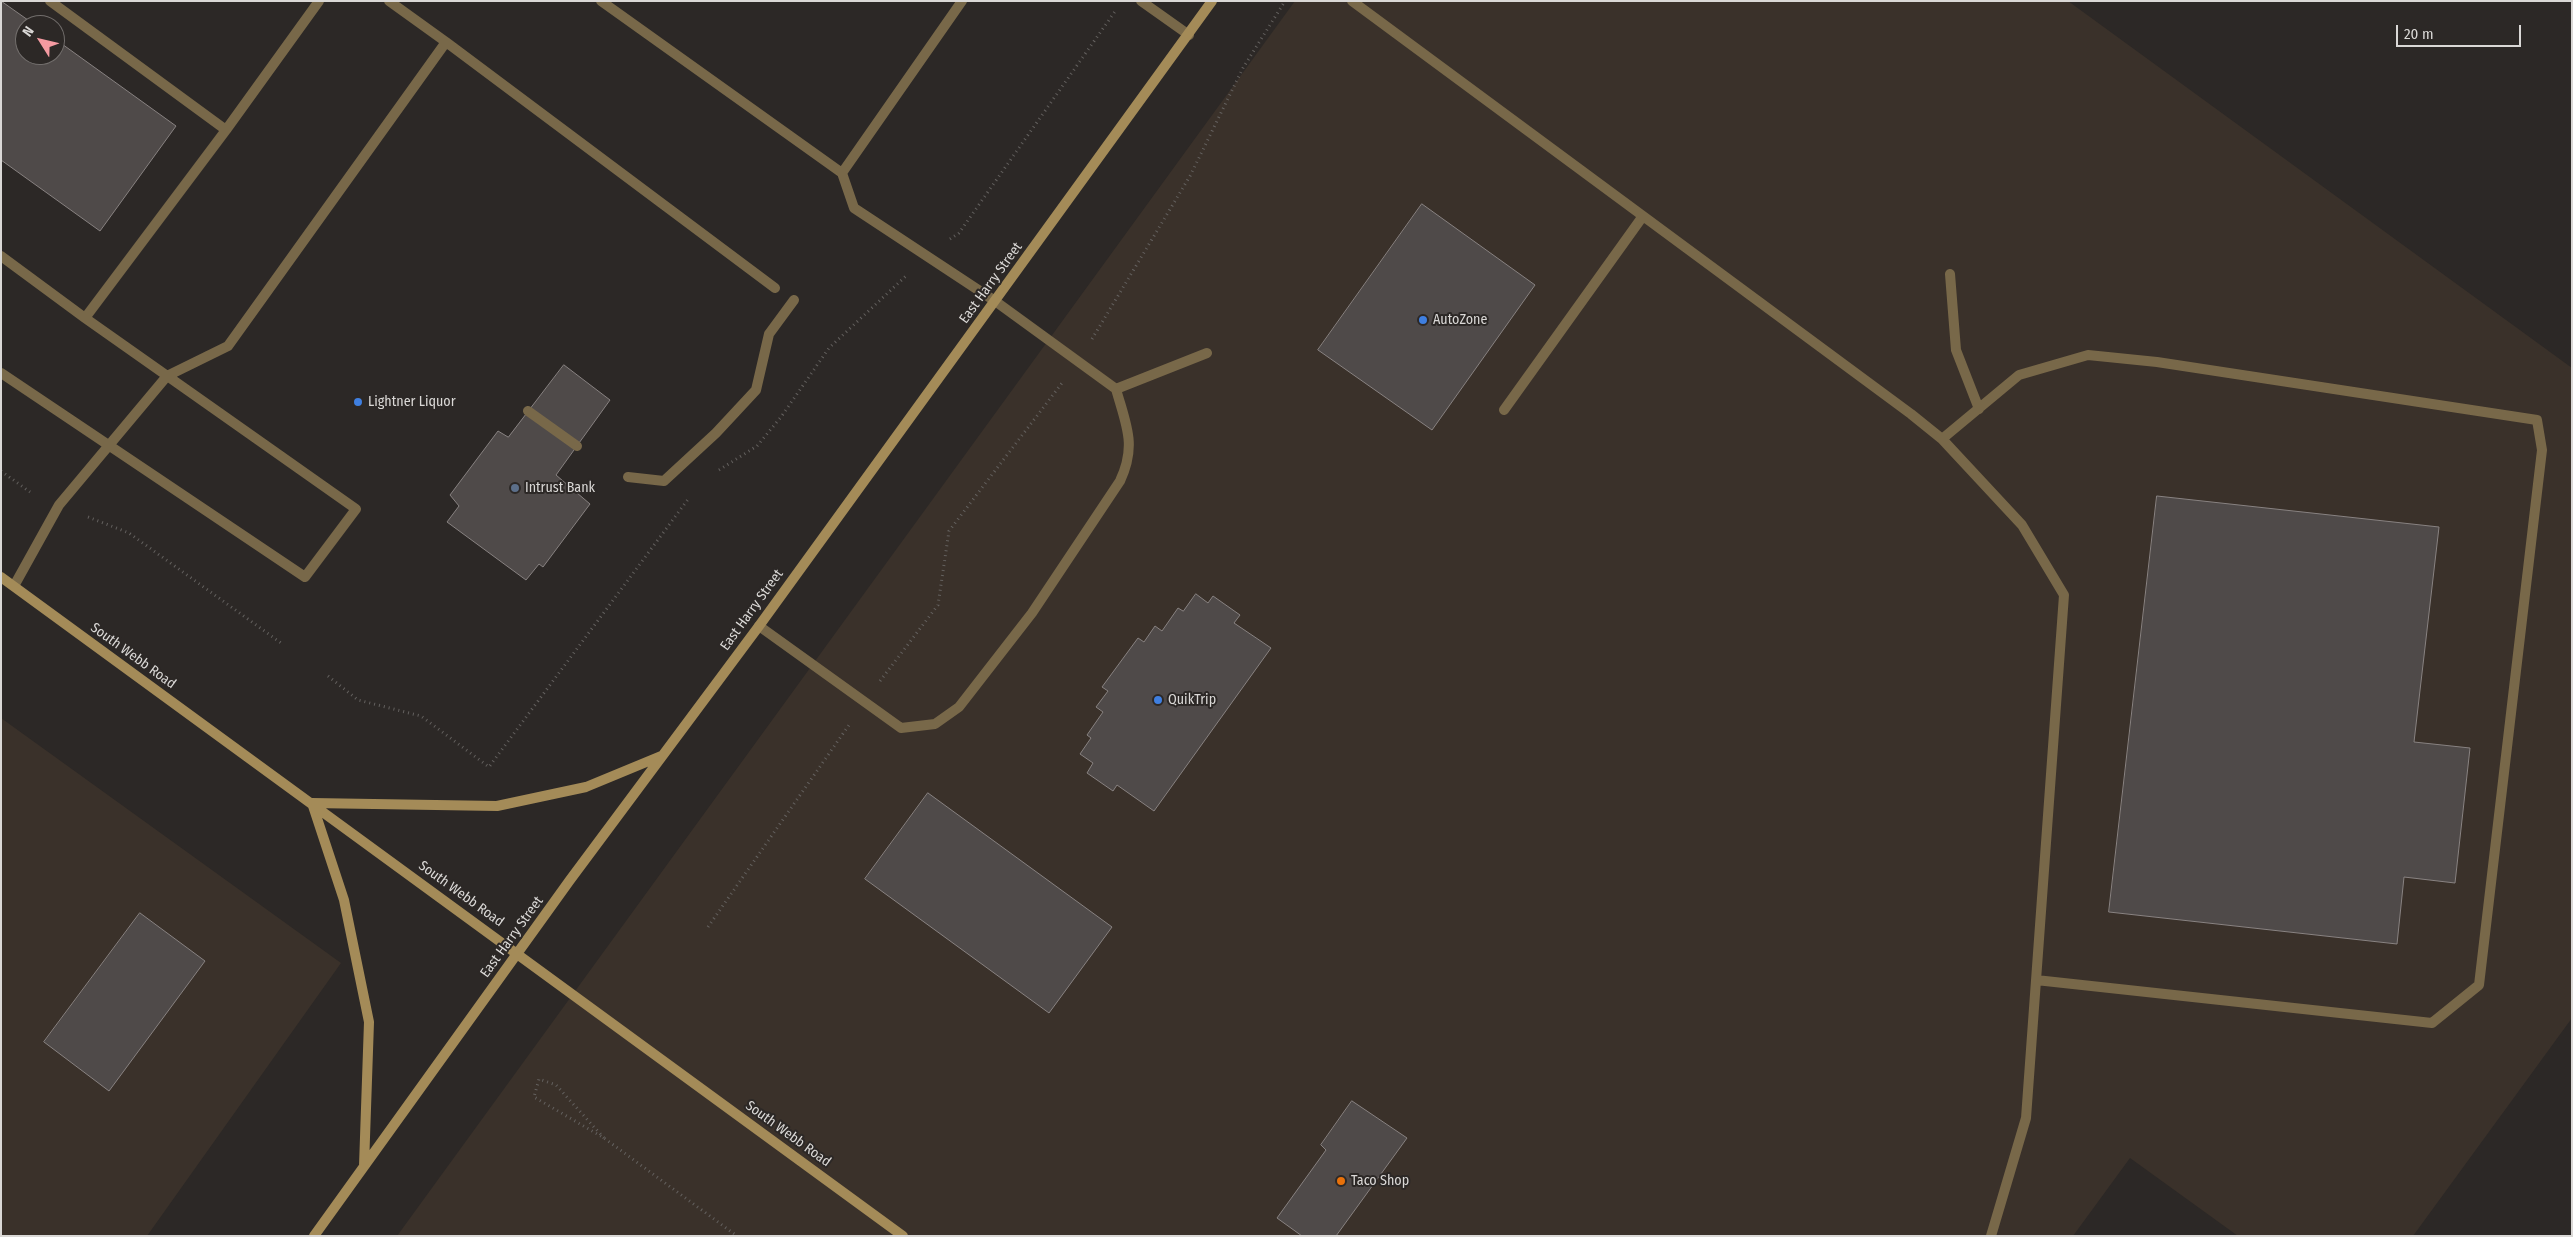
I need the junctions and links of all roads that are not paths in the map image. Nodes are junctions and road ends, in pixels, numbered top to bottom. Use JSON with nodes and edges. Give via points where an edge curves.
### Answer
{"nodes":[{"id":1,"x":50,"y":1,"type":"edge"},
{"id":2,"x":320,"y":1,"type":"edge"},
{"id":3,"x":388,"y":1,"type":"edge"},
{"id":4,"x":601,"y":1,"type":"edge"},
{"id":5,"x":962,"y":1,"type":"edge"},
{"id":6,"x":1141,"y":1,"type":"edge"},
{"id":7,"x":1212,"y":1,"type":"edge"},
{"id":8,"x":1352,"y":1,"type":"edge"},
{"id":9,"x":1189,"y":35,"type":"junction"},
{"id":10,"x":446,"y":42,"type":"junction"},
{"id":11,"x":226,"y":130,"type":"junction"},
{"id":12,"x":842,"y":172,"type":"junction"},
{"id":13,"x":1643,"y":216,"type":"junction"},
{"id":14,"x":1,"y":256,"type":"edge"},
{"id":15,"x":1950,"y":274,"type":"dead end"},
{"id":16,"x":775,"y":288,"type":"dead end"},
{"id":17,"x":794,"y":300,"type":"dead end"},
{"id":18,"x":995,"y":302,"type":"junction"},
{"id":19,"x":85,"y":318,"type":"junction"},
{"id":20,"x":1207,"y":353,"type":"dead end"},
{"id":21,"x":1,"y":373,"type":"edge"},
{"id":22,"x":167,"y":376,"type":"junction"},
{"id":23,"x":1116,"y":389,"type":"junction"},
{"id":24,"x":1978,"y":409,"type":"junction"},
{"id":25,"x":1504,"y":410,"type":"dead end"},
{"id":26,"x":528,"y":411,"type":"dead end"},
{"id":27,"x":1942,"y":439,"type":"junction"},
{"id":28,"x":108,"y":446,"type":"junction"},
{"id":29,"x":577,"y":446,"type":"dead end"},
{"id":30,"x":628,"y":477,"type":"dead end"},
{"id":31,"x":1,"y":576,"type":"edge"},
{"id":32,"x":14,"y":586,"type":"junction"},
{"id":33,"x":759,"y":626,"type":"junction"},
{"id":34,"x":662,"y":755,"type":"junction"},
{"id":35,"x":312,"y":803,"type":"junction"},
{"id":36,"x":518,"y":952,"type":"junction"},
{"id":37,"x":2036,"y":980,"type":"junction"},
{"id":38,"x":364,"y":1167,"type":"junction"},
{"id":39,"x":314,"y":1236,"type":"edge"},
{"id":40,"x":904,"y":1236,"type":"edge"},
{"id":41,"x":1991,"y":1236,"type":"edge"}],
"edges":[{"from":1,"to":11,"type":"lane"},
{"from":2,"to":11,"type":"lane"},
{"from":3,"to":10,"type":"lane"},
{"from":4,"to":12,"type":"lane"},
{"from":5,"to":12,"type":"lane"},
{"from":6,"to":9,"type":"lane"},
{"from":7,"to":9,"type":"main road","name":"East Harry Street"},
{"from":8,"to":13,"type":"lane"},
{"from":9,"to":18,"type":"main road","name":"East Harry Street"},
{"from":10,"to":16,"type":"lane"},
{"from":10,"to":22,"type":"lane","via":[[228,346]]},
{"from":11,"to":19,"type":"lane"},
{"from":12,"to":18,"type":"lane","via":[[854,208]]},
{"from":13,"to":25,"type":"lane"},
{"from":13,"to":27,"type":"lane"},
{"from":14,"to":19,"type":"lane"},
{"from":15,"to":24,"type":"lane","via":[[1956,350]]},
{"from":17,"to":30,"type":"lane","via":[[769,334],[756,390],[744,404],[664,481]]},
{"from":18,"to":23,"type":"lane"},
{"from":18,"to":33,"type":"main road","name":"East Harry Street"},
{"from":19,"to":22,"type":"lane"},
{"from":20,"to":23,"type":"lane"},
{"from":21,"to":28,"type":"lane"},
{"from":22,"to":28,"type":"lane"},
{"from":22,"to":28,"type":"lane","via":[[356,509],[305,577]]},
{"from":23,"to":33,"type":"lane","via":[[1130,442],[1126,468],[1120,481],[1032,613],[959,707],[935,724],[901,728]]},
{"from":24,"to":27,"type":"lane"},
{"from":24,"to":37,"type":"lane","via":[[2019,375],[2088,356],[2167,364],[2537,420],[2542,450],[2479,985],[2432,1023]]},
{"from":26,"to":29,"type":"lane"},
{"from":27,"to":37,"type":"lane","via":[[2022,525],[2064,595]]},
{"from":28,"to":32,"type":"lane","via":[[59,505]]},
{"from":31,"to":32,"type":"main road","name":"South Webb Road"},
{"from":32,"to":35,"type":"main road","name":"South Webb Road"},
{"from":33,"to":34,"type":"main road","name":"East Harry Street"},
{"from":34,"to":35,"type":"main road","via":[[586,787],[497,806]]},
{"from":34,"to":36,"type":"main road","name":"East Harry Street"},
{"from":35,"to":36,"type":"main road","name":"South Webb Road"},
{"from":35,"to":38,"type":"main road","via":[[344,900],[369,1022]]},
{"from":36,"to":38,"type":"main road","name":"East Harry Street"},
{"from":36,"to":40,"type":"main road","name":"South Webb Road"},
{"from":37,"to":41,"type":"lane","via":[[2026,1118]]},
{"from":38,"to":39,"type":"main road","name":"East Harry Street"}]}
